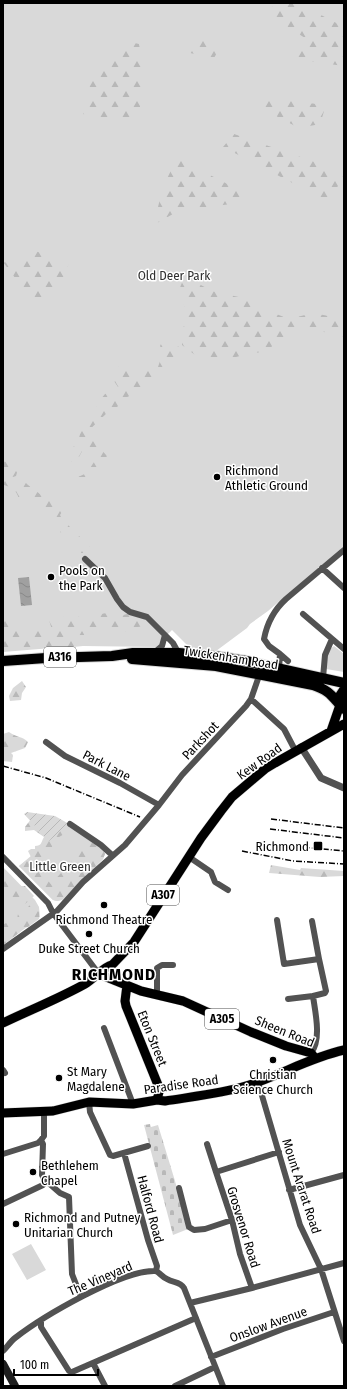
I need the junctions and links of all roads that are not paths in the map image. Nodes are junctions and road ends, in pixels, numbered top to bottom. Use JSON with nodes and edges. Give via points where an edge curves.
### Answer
{"nodes":[{"id":1,"x":344,"y":550,"type":"edge"},
{"id":2,"x":86,"y":559,"type":"dead end"},
{"id":3,"x":322,"y":568,"type":"junction"},
{"id":4,"x":344,"y":588,"type":"edge"},
{"id":5,"x":303,"y":614,"type":"dead end"},
{"id":6,"x":165,"y":635,"type":"junction"},
{"id":7,"x":332,"y":639,"type":"junction"},
{"id":8,"x":344,"y":650,"type":"edge"},
{"id":9,"x":154,"y":652,"type":"junction"},
{"id":10,"x":179,"y":653,"type":"junction"},
{"id":11,"x":280,"y":654,"type":"junction"},
{"id":12,"x":112,"y":656,"type":"junction"},
{"id":13,"x":3,"y":661,"type":"edge"},
{"id":14,"x":288,"y":661,"type":"dead end"},
{"id":15,"x":189,"y":663,"type":"junction"},
{"id":16,"x":279,"y":669,"type":"junction"},
{"id":17,"x":260,"y":674,"type":"junction"},
{"id":18,"x":322,"y":678,"type":"junction"},
{"id":19,"x":344,"y":683,"type":"edge"},
{"id":20,"x":344,"y":690,"type":"edge"},
{"id":21,"x":251,"y":699,"type":"junction"},
{"id":22,"x":341,"y":706,"type":"edge"},
{"id":23,"x":344,"y":724,"type":"edge"},
{"id":24,"x":331,"y":732,"type":"junction"},
{"id":25,"x":46,"y":742,"type":"dead end"},
{"id":26,"x":298,"y":749,"type":"junction"},
{"id":27,"x":344,"y":788,"type":"edge"},
{"id":28,"x":159,"y":805,"type":"junction"},
{"id":29,"x":70,"y":824,"type":"dead end"},
{"id":30,"x":112,"y":855,"type":"junction"},
{"id":31,"x":3,"y":857,"type":"edge"},
{"id":32,"x":189,"y":857,"type":"junction"},
{"id":33,"x":228,"y":890,"type":"dead end"},
{"id":34,"x":53,"y":914,"type":"junction"},
{"id":35,"x":277,"y":920,"type":"dead end"},
{"id":36,"x":312,"y":921,"type":"dead end"},
{"id":37,"x":3,"y":948,"type":"edge"},
{"id":38,"x":319,"y":959,"type":"junction"},
{"id":39,"x":112,"y":965,"type":"junction"},
{"id":40,"x":173,"y":965,"type":"dead end"},
{"id":41,"x":100,"y":974,"type":"junction"},
{"id":42,"x":112,"y":979,"type":"junction"},
{"id":43,"x":127,"y":985,"type":"junction"},
{"id":44,"x":157,"y":996,"type":"junction"},
{"id":45,"x":313,"y":996,"type":"junction"},
{"id":46,"x":288,"y":999,"type":"dead end"},
{"id":47,"x":3,"y":1023,"type":"edge"},
{"id":48,"x":104,"y":1028,"type":"dead end"},
{"id":49,"x":344,"y":1050,"type":"edge"},
{"id":50,"x":313,"y":1055,"type":"junction"},
{"id":51,"x":258,"y":1082,"type":"junction"},
{"id":52,"x":157,"y":1100,"type":"junction"},
{"id":53,"x":89,"y":1102,"type":"junction"},
{"id":54,"x":133,"y":1104,"type":"junction"},
{"id":55,"x":45,"y":1112,"type":"junction"},
{"id":56,"x":3,"y":1114,"type":"edge"},
{"id":57,"x":41,"y":1140,"type":"junction"},
{"id":58,"x":207,"y":1144,"type":"dead end"},
{"id":59,"x":148,"y":1146,"type":"dead end"},
{"id":60,"x":279,"y":1152,"type":"junction"},
{"id":61,"x":124,"y":1153,"type":"junction"},
{"id":62,"x":3,"y":1154,"type":"edge"},
{"id":63,"x":42,"y":1166,"type":"junction"},
{"id":64,"x":83,"y":1167,"type":"dead end"},
{"id":65,"x":216,"y":1172,"type":"junction"},
{"id":66,"x":344,"y":1175,"type":"edge"},
{"id":67,"x":45,"y":1180,"type":"junction"},
{"id":68,"x":179,"y":1188,"type":"dead end"},
{"id":69,"x":289,"y":1190,"type":"junction"},
{"id":70,"x":3,"y":1204,"type":"edge"},
{"id":71,"x":232,"y":1220,"type":"junction"},
{"id":72,"x":344,"y":1263,"type":"edge"},
{"id":73,"x":321,"y":1269,"type":"junction"},
{"id":74,"x":156,"y":1271,"type":"junction"},
{"id":75,"x":252,"y":1288,"type":"junction"},
{"id":76,"x":82,"y":1297,"type":"junction"},
{"id":77,"x":190,"y":1303,"type":"junction"},
{"id":78,"x":334,"y":1312,"type":"junction"},
{"id":79,"x":196,"y":1318,"type":"junction"},
{"id":80,"x":41,"y":1321,"type":"junction"},
{"id":81,"x":344,"y":1341,"type":"edge"},
{"id":82,"x":3,"y":1351,"type":"edge"},
{"id":83,"x":211,"y":1357,"type":"junction"},
{"id":84,"x":93,"y":1363,"type":"junction"},
{"id":85,"x":3,"y":1365,"type":"edge"},
{"id":86,"x":215,"y":1368,"type":"junction"},
{"id":87,"x":15,"y":1386,"type":"edge"},
{"id":88,"x":105,"y":1386,"type":"edge"},
{"id":89,"x":175,"y":1386,"type":"edge"},
{"id":90,"x":222,"y":1386,"type":"edge"}],
"edges":[{"from":1,"to":3,"type":"street"},
{"from":2,"to":6,"type":"street","via":[[104,578],[117,600],[126,609],[148,617]]},
{"from":3,"to":4,"type":"street"},
{"from":3,"to":11,"type":"street","via":[[280,604],[269,622],[264,638],[268,646]]},
{"from":5,"to":7,"type":"street"},
{"from":6,"to":9,"type":"street","via":[[162,646]]},
{"from":6,"to":10,"type":"street"},
{"from":7,"to":8,"type":"street"},
{"from":7,"to":18,"type":"street","via":[[325,655]]},
{"from":9,"to":10,"type":"highway","name":"Twickenham Road","number":"A316"},
{"from":9,"to":12,"type":"highway","name":"Twickenham Road","number":"A316"},
{"from":10,"to":15,"type":"street"},
{"from":10,"to":16,"type":"highway","name":"Twickenham Road","number":"A316","via":[[246,661]]},
{"from":11,"to":14,"type":"street"},
{"from":11,"to":16,"type":"street"},
{"from":12,"to":13,"type":"highway","name":"Twickenham Road","number":"A316"},
{"from":12,"to":15,"type":"highway","name":"Twickenham Road","number":"A316"},
{"from":15,"to":17,"type":"highway","name":"Twickenham Road","number":"A316"},
{"from":16,"to":18,"type":"highway","name":"Twickenham Road","number":"A316"},
{"from":17,"to":21,"type":"street","name":"Parkshot"},
{"from":17,"to":22,"type":"highway","name":"Twickenham Road","number":"A316","via":[[320,687],[333,695]]},
{"from":18,"to":19,"type":"highway","name":"Twickenham Road","number":"A316"},
{"from":20,"to":22,"type":"highway","via":[[340,696]]},
{"from":21,"to":26,"type":"street","via":[[284,729]]},
{"from":21,"to":28,"type":"street","name":"Parkshot","via":[[182,775]]},
{"from":22,"to":24,"type":"main road"},
{"from":23,"to":24,"type":"main road","number":"A307"},
{"from":24,"to":26,"type":"main road","name":"Kew Road","number":"A307"},
{"from":25,"to":28,"type":"street","name":"Park Lane","via":[[65,756]]},
{"from":26,"to":27,"type":"street","via":[[321,778]]},
{"from":26,"to":32,"type":"main road","name":"Kew Road","number":"A307","via":[[265,769],[232,797]]},
{"from":28,"to":30,"type":"street","name":"Parkshot","via":[[125,845]]},
{"from":29,"to":30,"type":"street"},
{"from":30,"to":34,"type":"street"},
{"from":31,"to":34,"type":"street","via":[[48,903]]},
{"from":32,"to":33,"type":"street","via":[[211,872],[216,882]]},
{"from":32,"to":39,"type":"main road","number":"A307","via":[[134,942]]},
{"from":34,"to":37,"type":"street"},
{"from":34,"to":41,"type":"street"},
{"from":35,"to":38,"type":"street","via":[[284,964]]},
{"from":36,"to":38,"type":"street"},
{"from":38,"to":45,"type":"street","via":[[326,993]]},
{"from":39,"to":41,"type":"main road"},
{"from":39,"to":42,"type":"main road"},
{"from":40,"to":44,"type":"street","via":[[157,968]]},
{"from":41,"to":42,"type":"main road","name":"Sheen Road"},
{"from":41,"to":47,"type":"main road","via":[[67,994]]},
{"from":42,"to":43,"type":"main road","name":"Sheen Road"},
{"from":43,"to":44,"type":"main road","name":"Sheen Road","number":"A305"},
{"from":43,"to":52,"type":"main road","name":"Eton Street","via":[[126,1006],[158,1085]]},
{"from":44,"to":50,"type":"main road","name":"Sheen Road","number":"A305","via":[[183,1001],[251,1032]]},
{"from":45,"to":46,"type":"street"},
{"from":45,"to":50,"type":"street","via":[[316,1024]]},
{"from":48,"to":54,"type":"street"},
{"from":49,"to":50,"type":"main road","name":"Sheen Road"},
{"from":50,"to":51,"type":"main road","name":"Paradise Road"},
{"from":51,"to":52,"type":"main road","name":"Paradise Road","via":[[220,1092]]},
{"from":51,"to":60,"type":"street","name":"Mount Ararat Road"},
{"from":52,"to":54,"type":"main road","name":"Paradise Road"},
{"from":53,"to":54,"type":"main road","name":"Paradise Road"},
{"from":53,"to":55,"type":"main road","name":"Paradise Road"},
{"from":53,"to":61,"type":"street","via":[[90,1112],[109,1154],[113,1156]]},
{"from":55,"to":56,"type":"main road","name":"Paradise Road"},
{"from":55,"to":57,"type":"street","via":[[44,1136]]},
{"from":57,"to":62,"type":"street"},
{"from":57,"to":63,"type":"street"},
{"from":58,"to":65,"type":"street","name":"Grosvenor Road"},
{"from":59,"to":61,"type":"street"},
{"from":60,"to":65,"type":"street","name":"Grosvenor Road"},
{"from":60,"to":69,"type":"street","name":"Mount Ararat Road"},
{"from":61,"to":74,"type":"street","name":"Halford Road","via":[[157,1266]]},
{"from":63,"to":64,"type":"street"},
{"from":63,"to":67,"type":"street"},
{"from":65,"to":71,"type":"street","name":"Grosvenor Road"},
{"from":66,"to":69,"type":"street"},
{"from":67,"to":70,"type":"street","via":[[43,1185]]},
{"from":67,"to":76,"type":"street","via":[[69,1197],[72,1274]]},
{"from":68,"to":71,"type":"street","via":[[189,1227],[194,1230],[205,1229]]},
{"from":69,"to":73,"type":"street","name":"Mount Ararat Road","via":[[300,1225]]},
{"from":71,"to":75,"type":"street","name":"Grosvenor Road"},
{"from":72,"to":73,"type":"street"},
{"from":73,"to":75,"type":"street"},
{"from":73,"to":78,"type":"street","name":"Mount Ararat Road"},
{"from":74,"to":76,"type":"street","name":"The Vineyard","via":[[139,1273],[119,1280]]},
{"from":74,"to":77,"type":"street","via":[[166,1279],[182,1285]]},
{"from":75,"to":77,"type":"street"},
{"from":76,"to":80,"type":"street","name":"The Vineyard"},
{"from":77,"to":79,"type":"street"},
{"from":78,"to":81,"type":"street","name":"Mount Ararat Road"},
{"from":78,"to":83,"type":"street","name":"Onslow Avenue"},
{"from":79,"to":83,"type":"street"},
{"from":79,"to":84,"type":"street"},
{"from":80,"to":82,"type":"street","name":"The Vineyard","via":[[14,1338]]},
{"from":80,"to":84,"type":"street","via":[[41,1327],[69,1371]]},
{"from":83,"to":86,"type":"street"},
{"from":84,"to":88,"type":"street"},
{"from":85,"to":87,"type":"main road"},
{"from":86,"to":89,"type":"street"},
{"from":86,"to":90,"type":"street"}]}
